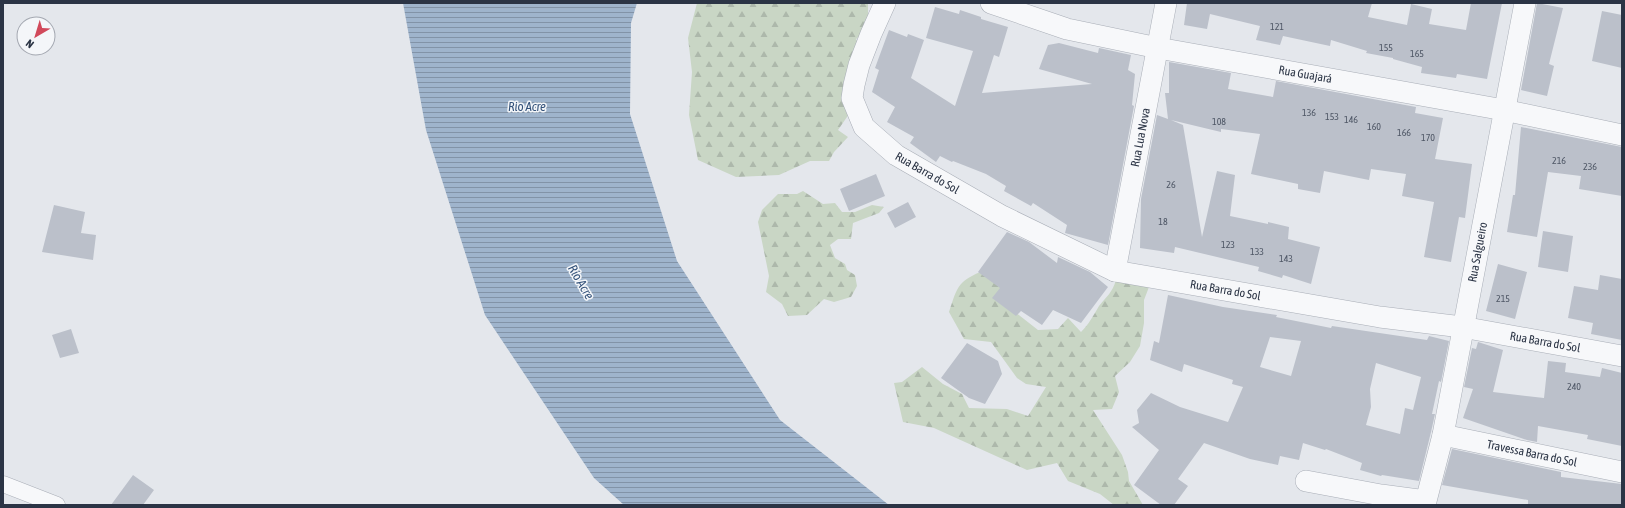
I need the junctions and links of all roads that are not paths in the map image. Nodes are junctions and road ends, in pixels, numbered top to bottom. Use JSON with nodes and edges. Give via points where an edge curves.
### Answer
{"nodes":[{"id":1,"x":885,"y":3,"type":"edge"},
{"id":2,"x":991,"y":3,"type":"edge"},
{"id":3,"x":1166,"y":3,"type":"edge"},
{"id":4,"x":1525,"y":3,"type":"edge"},
{"id":5,"x":1158,"y":48,"type":"junction"},
{"id":6,"x":1504,"y":110,"type":"junction"},
{"id":7,"x":1622,"y":135,"type":"edge"},
{"id":8,"x":1115,"y":271,"type":"junction"},
{"id":9,"x":1462,"y":327,"type":"junction"},
{"id":10,"x":1622,"y":356,"type":"edge"},
{"id":11,"x":1443,"y":435,"type":"junction"},
{"id":12,"x":1622,"y":472,"type":"edge"},
{"id":13,"x":1306,"y":481,"type":"dead end"},
{"id":14,"x":3,"y":484,"type":"edge"},
{"id":15,"x":57,"y":505,"type":"edge"}],
"edges":[{"from":1,"to":8,"type":"street","name":"Rua Barra do Sol","via":[[870,34],[854,85],[852,98],[864,127],[902,159],[1002,216]]},
{"from":2,"to":5,"type":"street","name":"Rua Guajará","via":[[1067,29]]},
{"from":3,"to":5,"type":"street","name":"Rua Lua Nova"},
{"from":4,"to":6,"type":"street","name":"Rua Salgueiro"},
{"from":5,"to":6,"type":"street","name":"Rua Guajará"},
{"from":5,"to":8,"type":"street","name":"Rua Lua Nova"},
{"from":6,"to":7,"type":"street","name":"Rua Guajará"},
{"from":6,"to":9,"type":"street","name":"Rua Salgueiro"},
{"from":8,"to":9,"type":"street","name":"Rua Barra do Sol","via":[[1380,317]]},
{"from":9,"to":10,"type":"street","name":"Rua Barra do Sol"},
{"from":9,"to":11,"type":"street","name":"Rua Salgueiro"},
{"from":11,"to":12,"type":"street","name":"Travessa Barra do Sol"},
{"from":11,"to":13,"type":"street","name":"Rua Salgueiro","via":[[1426,500],[1381,495]]},
{"from":14,"to":15,"type":"street"}]}
